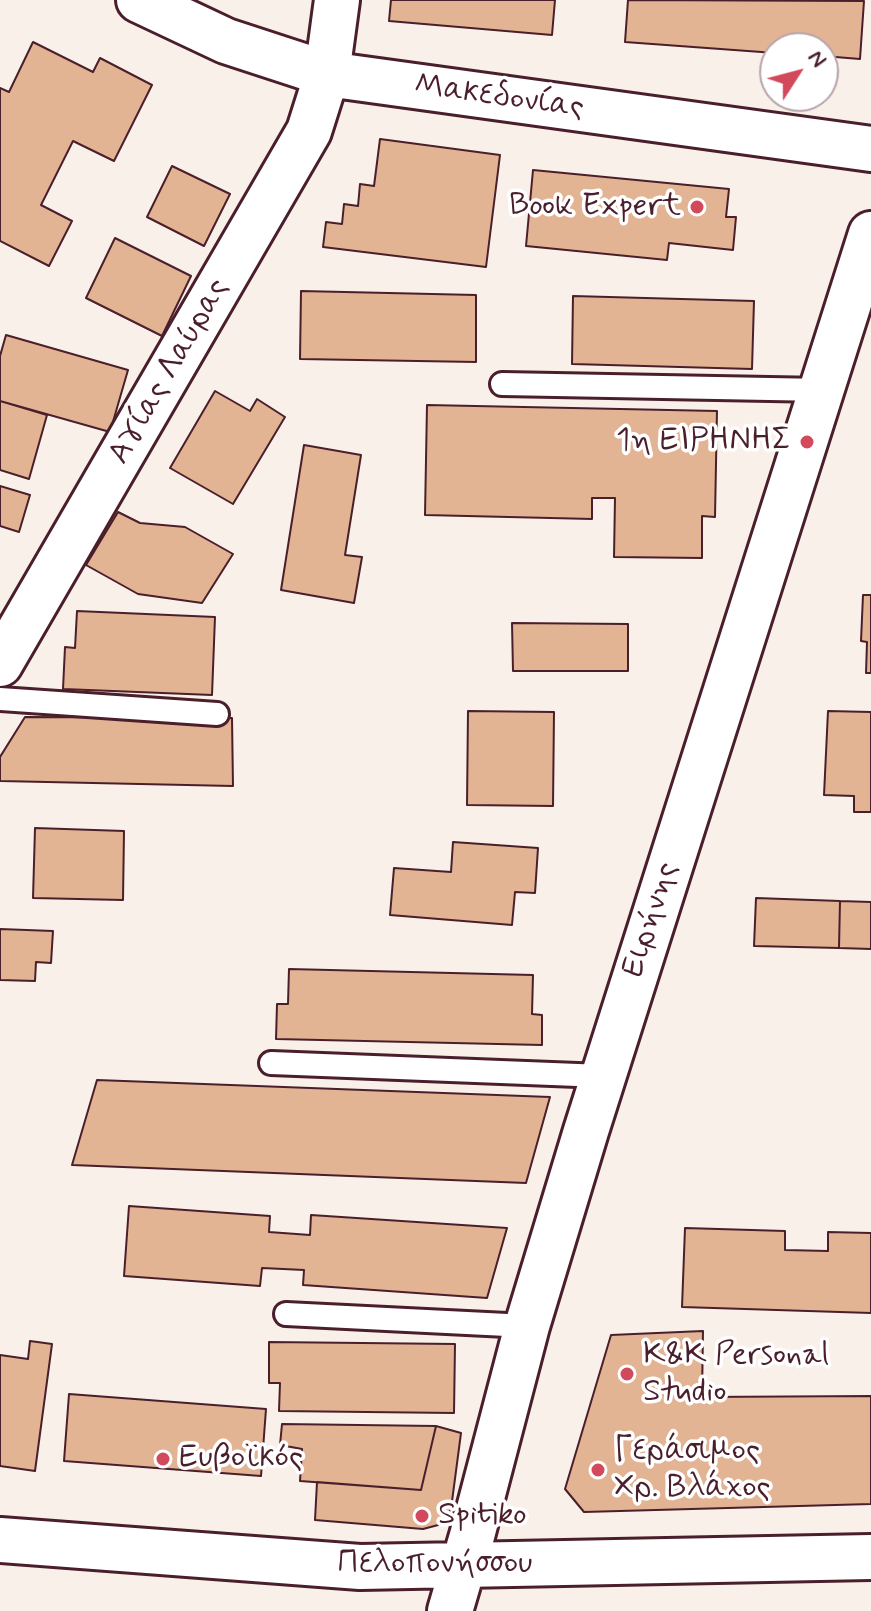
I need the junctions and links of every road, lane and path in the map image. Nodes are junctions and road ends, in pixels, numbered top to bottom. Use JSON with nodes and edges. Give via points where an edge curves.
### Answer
{"nodes":[{"id":1,"x":139,"y":0,"type":"edge"},
{"id":2,"x":337,"y":0,"type":"edge"},
{"id":3,"x":327,"y":74,"type":"junction"},
{"id":4,"x":871,"y":149,"type":"edge"},
{"id":5,"x":871,"y":234,"type":"edge"},
{"id":6,"x":502,"y":384,"type":"dead end"},
{"id":7,"x":823,"y":390,"type":"junction"},
{"id":8,"x":0,"y":664,"type":"edge"},
{"id":9,"x":0,"y":699,"type":"edge"},
{"id":10,"x":217,"y":714,"type":"dead end"},
{"id":11,"x":271,"y":1063,"type":"dead end"},
{"id":12,"x":603,"y":1076,"type":"junction"},
{"id":13,"x":286,"y":1314,"type":"dead end"},
{"id":14,"x":527,"y":1326,"type":"junction"},
{"id":15,"x":0,"y":1540,"type":"edge"},
{"id":16,"x":871,"y":1557,"type":"edge"},
{"id":17,"x":464,"y":1566,"type":"junction"},
{"id":18,"x":450,"y":1611,"type":"edge"}],
"edges":[{"from":1,"to":3,"type":"street","name":"Μακεδονίας","via":[[226,41]]},
{"from":2,"to":3,"type":"street","name":"Αγίας Λαύρας"},
{"from":3,"to":4,"type":"street","name":"Μακεδονίας"},
{"from":3,"to":8,"type":"street","name":"Αγίας Λαύρας","via":[[309,131]]},
{"from":5,"to":7,"type":"street","name":"Ειρήνης"},
{"from":6,"to":7,"type":"lane"},
{"from":7,"to":12,"type":"street","name":"Ειρήνης"},
{"from":9,"to":10,"type":"lane"},
{"from":11,"to":12,"type":"lane"},
{"from":12,"to":14,"type":"street","name":"Ειρήνης"},
{"from":13,"to":14,"type":"lane"},
{"from":14,"to":17,"type":"street","name":"Ειρήνης"},
{"from":15,"to":17,"type":"street","name":"Πελοπονήσσου","via":[[360,1567]]},
{"from":16,"to":17,"type":"street","name":"Πελοπονήσσου"},
{"from":17,"to":18,"type":"street","name":"Ειρήνης"}]}
